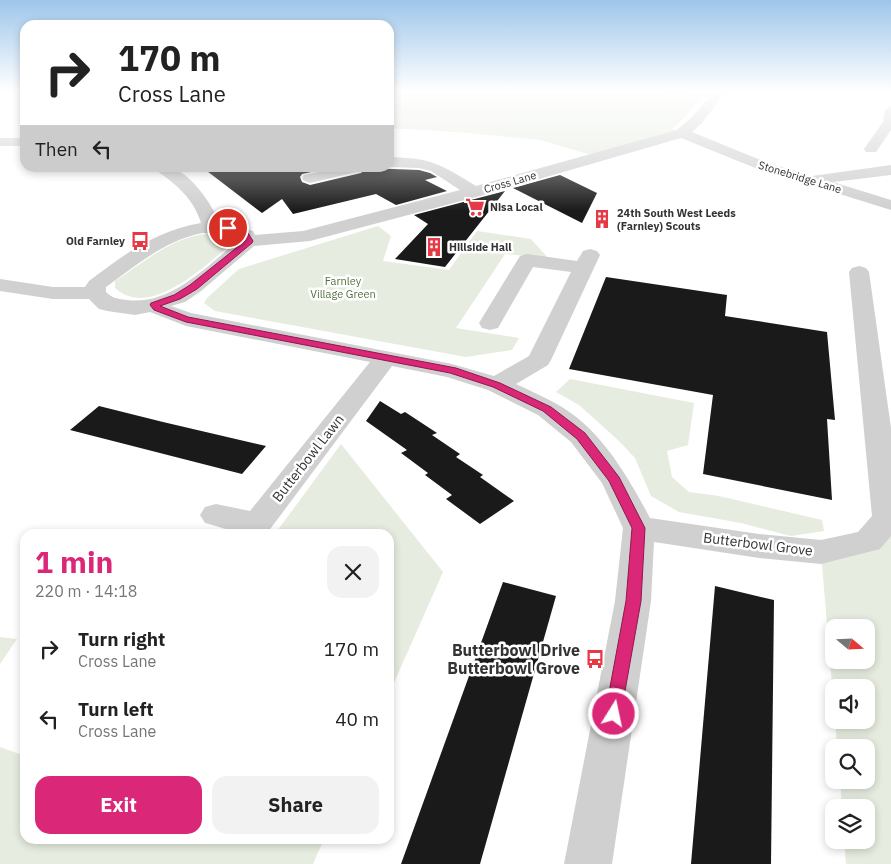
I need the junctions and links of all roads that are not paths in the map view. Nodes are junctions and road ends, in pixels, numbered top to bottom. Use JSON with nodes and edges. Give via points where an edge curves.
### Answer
{"nodes":[{"id":1,"x":685,"y":130,"type":"edge"},
{"id":2,"x":884,"y":130,"type":"edge"},
{"id":3,"x":682,"y":133,"type":"junction"},
{"id":4,"x":0,"y":142,"type":"edge"},
{"id":5,"x":20,"y":142,"type":"edge"},
{"id":6,"x":871,"y":149,"type":"dead end"},
{"id":7,"x":394,"y":162,"type":"edge"},
{"id":8,"x":891,"y":170,"type":"edge"},
{"id":9,"x":175,"y":172,"type":"edge"},
{"id":10,"x":338,"y":172,"type":"edge"},
{"id":11,"x":310,"y":178,"type":"dead end"},
{"id":12,"x":809,"y":180,"type":"junction"},
{"id":13,"x":474,"y":192,"type":"junction"},
{"id":14,"x":891,"y":206,"type":"edge"},
{"id":15,"x":211,"y":227,"type":"junction"},
{"id":16,"x":249,"y":241,"type":"junction"},
{"id":17,"x":860,"y":272,"type":"dead end"},
{"id":18,"x":0,"y":285,"type":"edge"},
{"id":19,"x":95,"y":292,"type":"junction"},
{"id":20,"x":154,"y":305,"type":"junction"},
{"id":21,"x":490,"y":323,"type":"dead end"},
{"id":22,"x":385,"y":358,"type":"junction"},
{"id":23,"x":497,"y":385,"type":"junction"},
{"id":24,"x":216,"y":515,"type":"dead end"},
{"id":25,"x":639,"y":528,"type":"junction"},
{"id":26,"x":588,"y":864,"type":"edge"}],
"edges":[{"from":1,"to":3,"type":"street"},
{"from":2,"to":6,"type":"street"},
{"from":3,"to":12,"type":"street","name":"Stonebridge Lane","via":[[758,164]]},
{"from":3,"to":13,"type":"street","name":"Cross Lane"},
{"from":4,"to":5,"type":"street"},
{"from":7,"to":13,"type":"street","via":[[420,163],[436,168]]},
{"from":8,"to":12,"type":"street"},
{"from":9,"to":15,"type":"street","via":[[199,199]]},
{"from":10,"to":11,"type":"street"},
{"from":12,"to":14,"type":"street","name":"Stonebridge Lane"},
{"from":13,"to":16,"type":"street","name":"Cross Lane","via":[[303,237]]},
{"from":15,"to":16,"type":"street","via":[[246,234]]},
{"from":15,"to":19,"type":"street","via":[[175,234],[144,251],[96,285]]},
{"from":16,"to":20,"type":"street","via":[[194,287]]},
{"from":17,"to":25,"type":"street","name":"Butterbowl Grove","via":[[888,518],[869,540],[821,552]]},
{"from":18,"to":19,"type":"street","via":[[52,293]]},
{"from":19,"to":20,"type":"street","via":[[107,304],[135,308]]},
{"from":20,"to":22,"type":"street","via":[[186,319]]},
{"from":21,"to":23,"type":"street","via":[[527,260],[587,261],[539,360]]},
{"from":22,"to":23,"type":"street","via":[[452,370]]},
{"from":22,"to":24,"type":"street","name":"Butterbowl Lawn","via":[[257,524]]},
{"from":23,"to":25,"type":"street","via":[[547,409],[581,436],[615,480]]},
{"from":25,"to":26,"type":"street","via":[[633,601]]}]}
